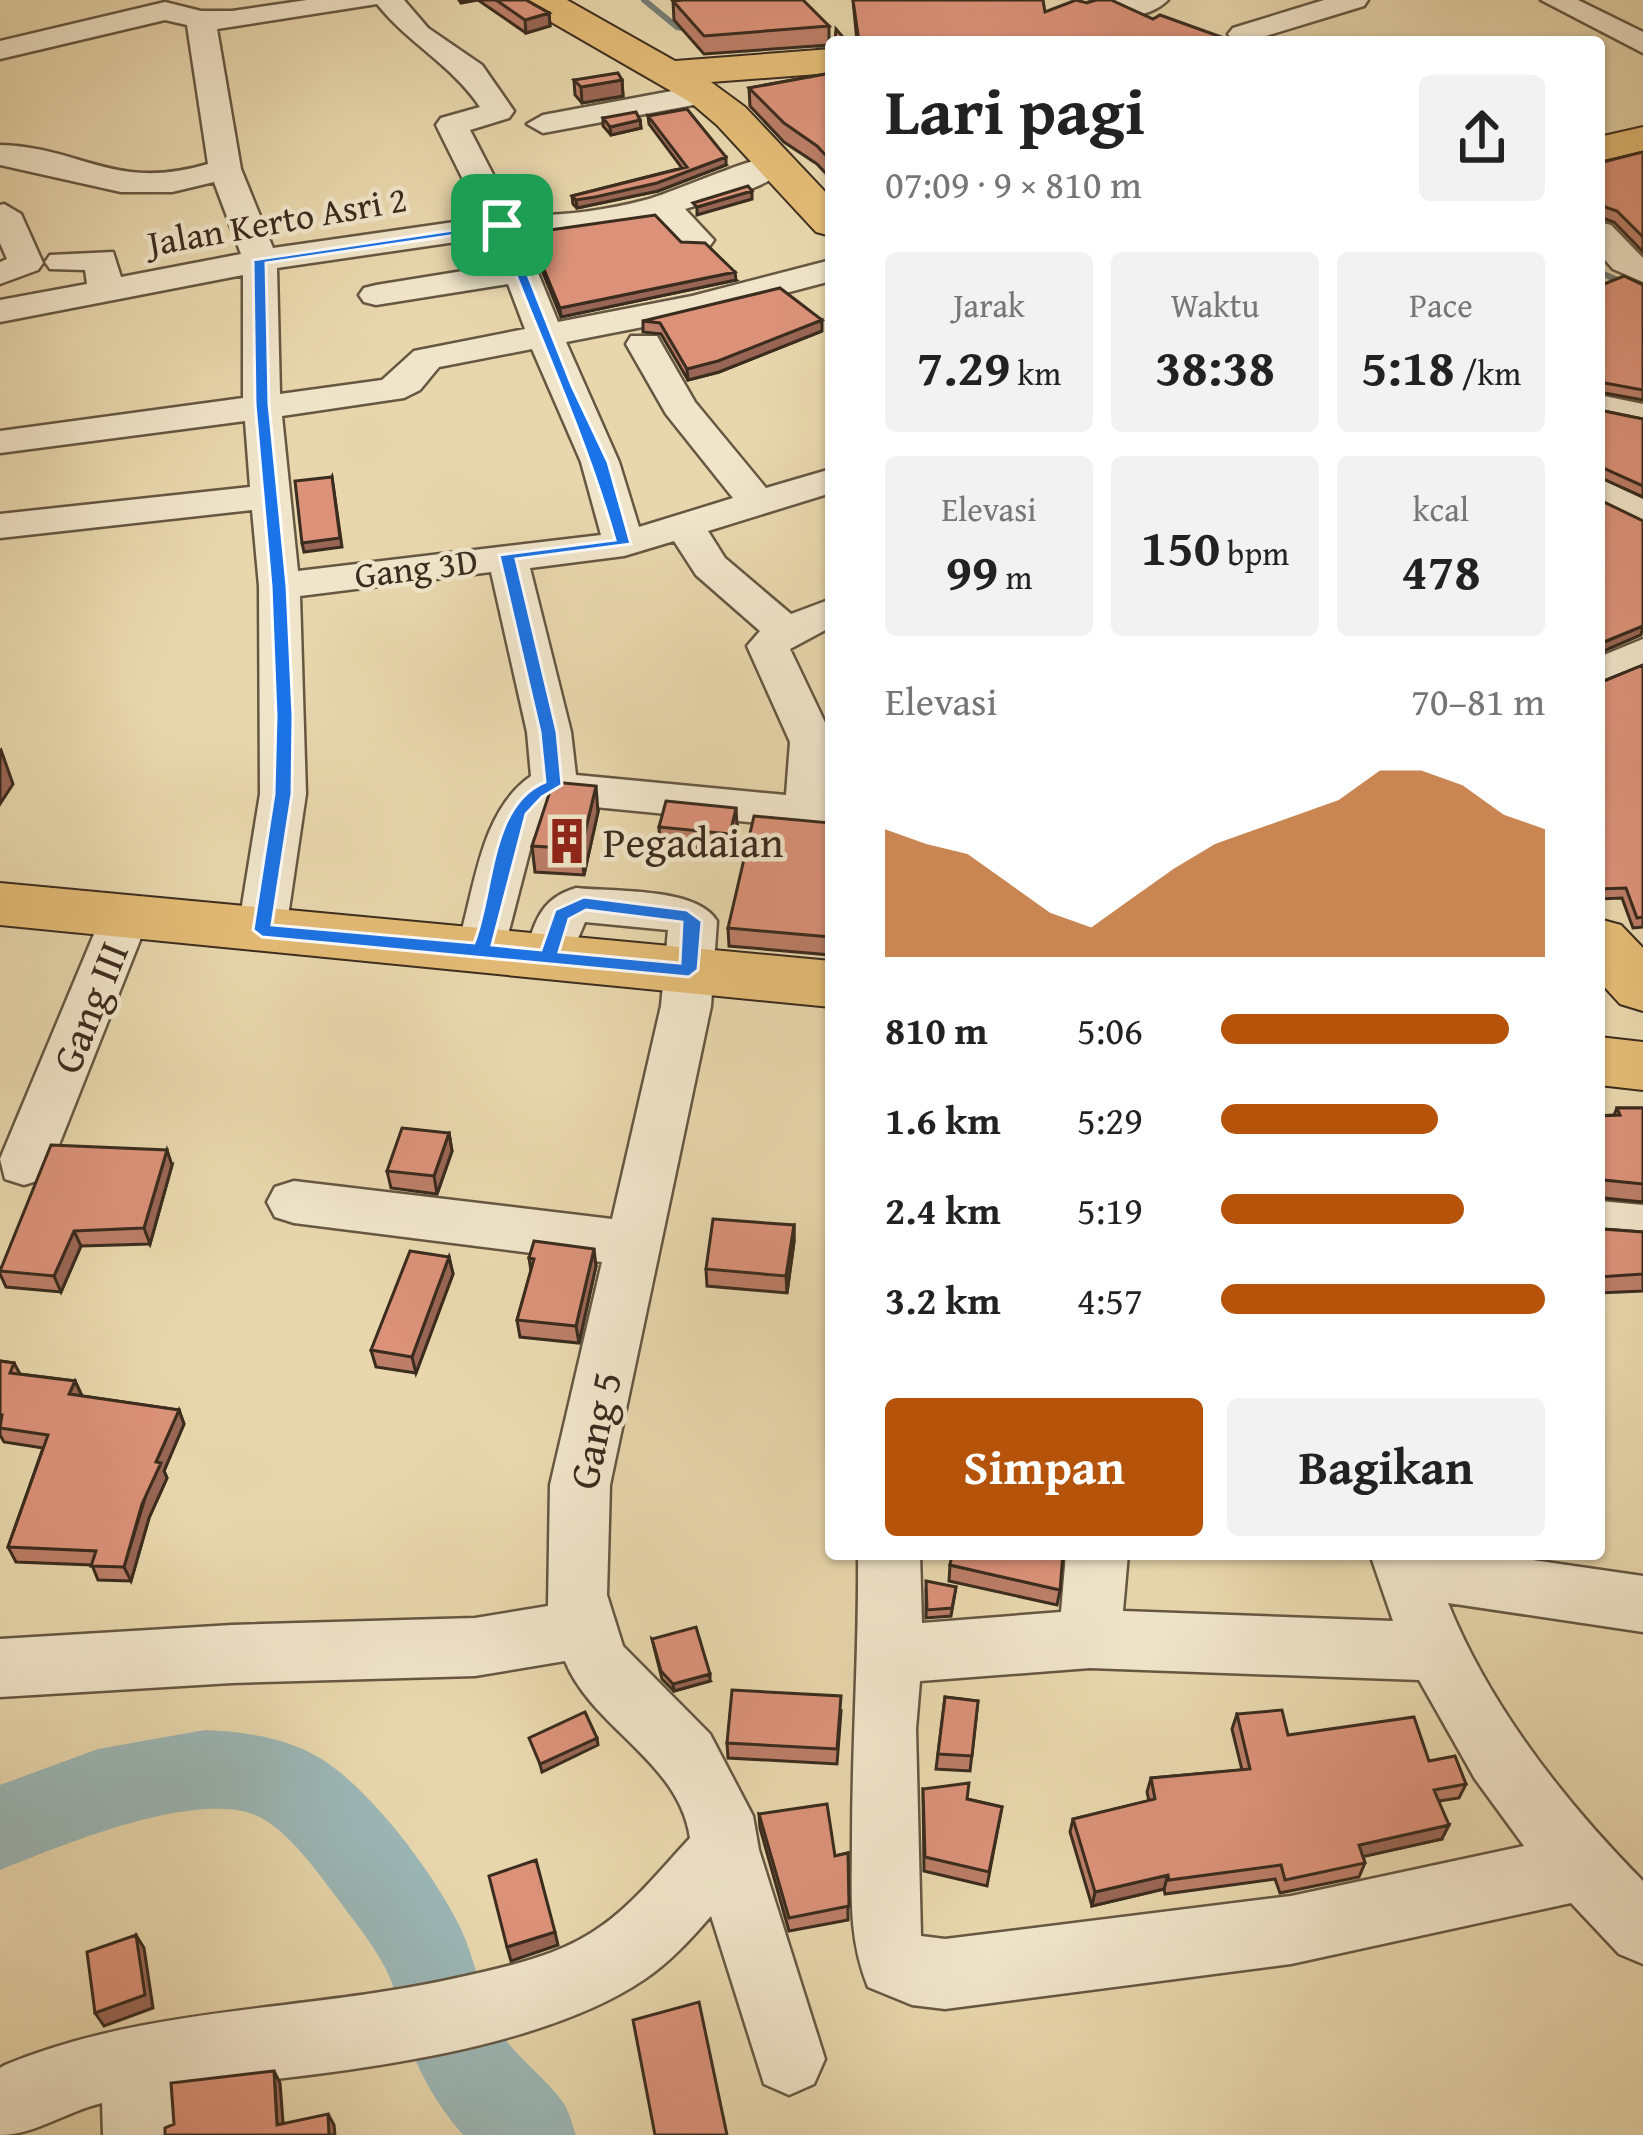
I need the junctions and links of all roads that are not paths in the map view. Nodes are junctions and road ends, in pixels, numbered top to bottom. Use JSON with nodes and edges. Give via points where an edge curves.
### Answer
{"nodes":[{"id":1,"x":364,"y":0,"type":"edge"},
{"id":2,"x":388,"y":0,"type":"edge"},
{"id":3,"x":540,"y":0,"type":"edge"},
{"id":4,"x":1104,"y":0,"type":"edge"},
{"id":5,"x":1354,"y":0,"type":"edge"},
{"id":6,"x":1555,"y":0,"type":"edge"},
{"id":7,"x":1145,"y":1,"type":"edge"},
{"id":8,"x":1299,"y":5,"type":"edge"},
{"id":9,"x":175,"y":10,"type":"edge"},
{"id":10,"x":1243,"y":34,"type":"dead end"},
{"id":11,"x":1643,"y":44,"type":"edge"},
{"id":12,"x":0,"y":50,"type":"edge"},
{"id":13,"x":825,"y":62,"type":"edge"},
{"id":14,"x":689,"y":83,"type":"junction"},
{"id":15,"x":543,"y":124,"type":"dead end"},
{"id":16,"x":1643,"y":140,"type":"edge"},
{"id":17,"x":1605,"y":148,"type":"edge"},
{"id":18,"x":0,"y":155,"type":"edge"},
{"id":19,"x":776,"y":162,"type":"junction"},
{"id":20,"x":225,"y":169,"type":"junction"},
{"id":21,"x":663,"y":205,"type":"junction"},
{"id":22,"x":4,"y":214,"type":"dead end"},
{"id":23,"x":825,"y":216,"type":"edge"},
{"id":24,"x":502,"y":225,"type":"junction"},
{"id":25,"x":697,"y":240,"type":"edge"},
{"id":26,"x":260,"y":260,"type":"junction"},
{"id":27,"x":62,"y":262,"type":"dead end"},
{"id":28,"x":520,"y":272,"type":"junction"},
{"id":29,"x":825,"y":273,"type":"edge"},
{"id":30,"x":0,"y":274,"type":"edge"},
{"id":31,"x":106,"y":290,"type":"junction"},
{"id":32,"x":376,"y":295,"type":"dead end"},
{"id":33,"x":0,"y":311,"type":"edge"},
{"id":34,"x":544,"y":335,"type":"junction"},
{"id":35,"x":644,"y":344,"type":"dead end"},
{"id":36,"x":262,"y":404,"type":"junction"},
{"id":37,"x":1605,"y":407,"type":"edge"},
{"id":38,"x":1643,"y":416,"type":"edge"},
{"id":39,"x":0,"y":442,"type":"edge"},
{"id":40,"x":825,"y":483,"type":"edge"},
{"id":41,"x":1605,"y":493,"type":"edge"},
{"id":42,"x":272,"y":496,"type":"junction"},
{"id":43,"x":758,"y":505,"type":"junction"},
{"id":44,"x":1643,"y":514,"type":"edge"},
{"id":45,"x":0,"y":526,"type":"edge"},
{"id":46,"x":686,"y":528,"type":"junction"},
{"id":47,"x":624,"y":544,"type":"junction"},
{"id":48,"x":507,"y":555,"type":"junction"},
{"id":49,"x":279,"y":586,"type":"junction"},
{"id":50,"x":825,"y":615,"type":"edge"},
{"id":51,"x":786,"y":631,"type":"junction"},
{"id":52,"x":1643,"y":652,"type":"edge"},
{"id":53,"x":1605,"y":671,"type":"edge"},
{"id":54,"x":554,"y":785,"type":"junction"},
{"id":55,"x":819,"y":814,"type":"edge"},
{"id":56,"x":0,"y":904,"type":"edge"},
{"id":57,"x":126,"y":915,"type":"junction"},
{"id":58,"x":262,"y":930,"type":"junction"},
{"id":59,"x":1605,"y":947,"type":"edge"},
{"id":60,"x":480,"y":950,"type":"junction"},
{"id":61,"x":689,"y":970,"type":"junction"},
{"id":62,"x":825,"y":983,"type":"edge"},
{"id":63,"x":1643,"y":988,"type":"edge"},
{"id":64,"x":24,"y":1165,"type":"dead end"},
{"id":65,"x":294,"y":1202,"type":"dead end"},
{"id":66,"x":1605,"y":1223,"type":"edge"},
{"id":67,"x":1643,"y":1226,"type":"edge"},
{"id":68,"x":635,"y":1244,"type":"junction"},
{"id":69,"x":889,"y":1560,"type":"edge"},
{"id":70,"x":1097,"y":1560,"type":"edge"},
{"id":71,"x":1403,"y":1562,"type":"edge"},
{"id":72,"x":1643,"y":1604,"type":"edge"},
{"id":73,"x":584,"y":1629,"type":"junction"},
{"id":74,"x":1090,"y":1639,"type":"junction"},
{"id":75,"x":1441,"y":1652,"type":"junction"},
{"id":76,"x":891,"y":1654,"type":"junction"},
{"id":77,"x":0,"y":1669,"type":"edge"},
{"id":78,"x":725,"y":1850,"type":"junction"},
{"id":79,"x":1583,"y":1867,"type":"junction"},
{"id":80,"x":1640,"y":1924,"type":"edge"},
{"id":81,"x":136,"y":2060,"type":"junction"},
{"id":82,"x":789,"y":2060,"type":"dead end"},
{"id":83,"x":0,"y":2108,"type":"edge"},
{"id":84,"x":140,"y":2135,"type":"edge"}],
"edges":[{"from":1,"to":9,"type":"street","via":[[290,14]]},
{"from":2,"to":24,"type":"street","via":[[418,34],[471,71],[498,111],[452,125]]},
{"from":3,"to":14,"type":"main road"},
{"from":4,"to":7,"type":"street","via":[[1127,9]]},
{"from":5,"to":8,"type":"street"},
{"from":6,"to":11,"type":"street"},
{"from":8,"to":10,"type":"street"},
{"from":9,"to":12,"type":"street"},
{"from":9,"to":20,"type":"street"},
{"from":13,"to":14,"type":"main road"},
{"from":14,"to":15,"type":"street"},
{"from":14,"to":19,"type":"main road"},
{"from":16,"to":17,"type":"main road"},
{"from":18,"to":20,"type":"street","via":[[131,186]]},
{"from":19,"to":21,"type":"street","name":"Jalan Kerto Asri 2"},
{"from":19,"to":23,"type":"main road"},
{"from":20,"to":26,"type":"street"},
{"from":21,"to":24,"type":"street","name":"Jalan Kerto Asri 2","via":[[548,227]]},
{"from":21,"to":25,"type":"street"},
{"from":22,"to":30,"type":"street","via":[[26,263]]},
{"from":24,"to":26,"type":"street","name":"Jalan Kerto Asri 2"},
{"from":24,"to":28,"type":"street"},
{"from":26,"to":31,"type":"street","name":"Jalan Kerto Asri 2"},
{"from":26,"to":36,"type":"street"},
{"from":27,"to":31,"type":"street","via":[[101,259]]},
{"from":28,"to":32,"type":"street"},
{"from":28,"to":34,"type":"street"},
{"from":29,"to":34,"type":"street"},
{"from":31,"to":33,"type":"street","name":"Jalan Kerto Asri 2"},
{"from":34,"to":36,"type":"street","via":[[427,359],[398,388]]},
{"from":34,"to":47,"type":"street","via":[[600,462]]},
{"from":35,"to":43,"type":"street","via":[[680,406]]},
{"from":36,"to":39,"type":"street"},
{"from":36,"to":42,"type":"street"},
{"from":37,"to":38,"type":"street"},
{"from":40,"to":43,"type":"street","name":"Gang 3D"},
{"from":41,"to":44,"type":"street"},
{"from":42,"to":45,"type":"street"},
{"from":42,"to":49,"type":"street"},
{"from":43,"to":46,"type":"street","name":"Gang 3D"},
{"from":46,"to":47,"type":"street","name":"Gang 3D"},
{"from":46,"to":51,"type":"street","via":[[710,566]]},
{"from":47,"to":48,"type":"street","name":"Gang 3D"},
{"from":48,"to":49,"type":"street","name":"Gang 3D"},
{"from":48,"to":54,"type":"street"},
{"from":49,"to":58,"type":"street","via":[[283,794]]},
{"from":50,"to":51,"type":"street"},
{"from":51,"to":55,"type":"street","via":[[768,646],[812,742]]},
{"from":52,"to":53,"type":"street"},
{"from":54,"to":55,"type":"street"},
{"from":54,"to":60,"type":"street","via":[[518,813]]},
{"from":56,"to":57,"type":"main road"},
{"from":57,"to":58,"type":"main road"},
{"from":57,"to":64,"type":"street","name":"Gang III"},
{"from":58,"to":60,"type":"main road"},
{"from":59,"to":63,"type":"main road"},
{"from":60,"to":61,"type":"main road"},
{"from":61,"to":62,"type":"main road"},
{"from":61,"to":68,"type":"street","name":"Gang 5"},
{"from":65,"to":68,"type":"street"},
{"from":66,"to":67,"type":"street"},
{"from":68,"to":73,"type":"street","name":"Gang 5","via":[[580,1485],[576,1576]]},
{"from":69,"to":76,"type":"street"},
{"from":70,"to":74,"type":"street"},
{"from":71,"to":72,"type":"street"},
{"from":71,"to":75,"type":"street"},
{"from":73,"to":77,"type":"street","via":[[475,1647]]},
{"from":73,"to":78,"type":"street","name":"Gang 5","via":[[597,1663],[687,1756],[720,1816]]},
{"from":74,"to":75,"type":"street"},
{"from":74,"to":76,"type":"street"},
{"from":75,"to":79,"type":"street","via":[[1527,1802]]},
{"from":76,"to":79,"type":"street","via":[[887,1948],[893,1962],[912,1970],[945,1975],[1291,1930]]},
{"from":78,"to":81,"type":"street","via":[[633,1946],[601,1967],[463,2011]]},
{"from":78,"to":82,"type":"street","name":"Gang 5"},
{"from":79,"to":80,"type":"street"},
{"from":81,"to":83,"type":"street","via":[[52,2081]]},
{"from":81,"to":84,"type":"street"}]}
